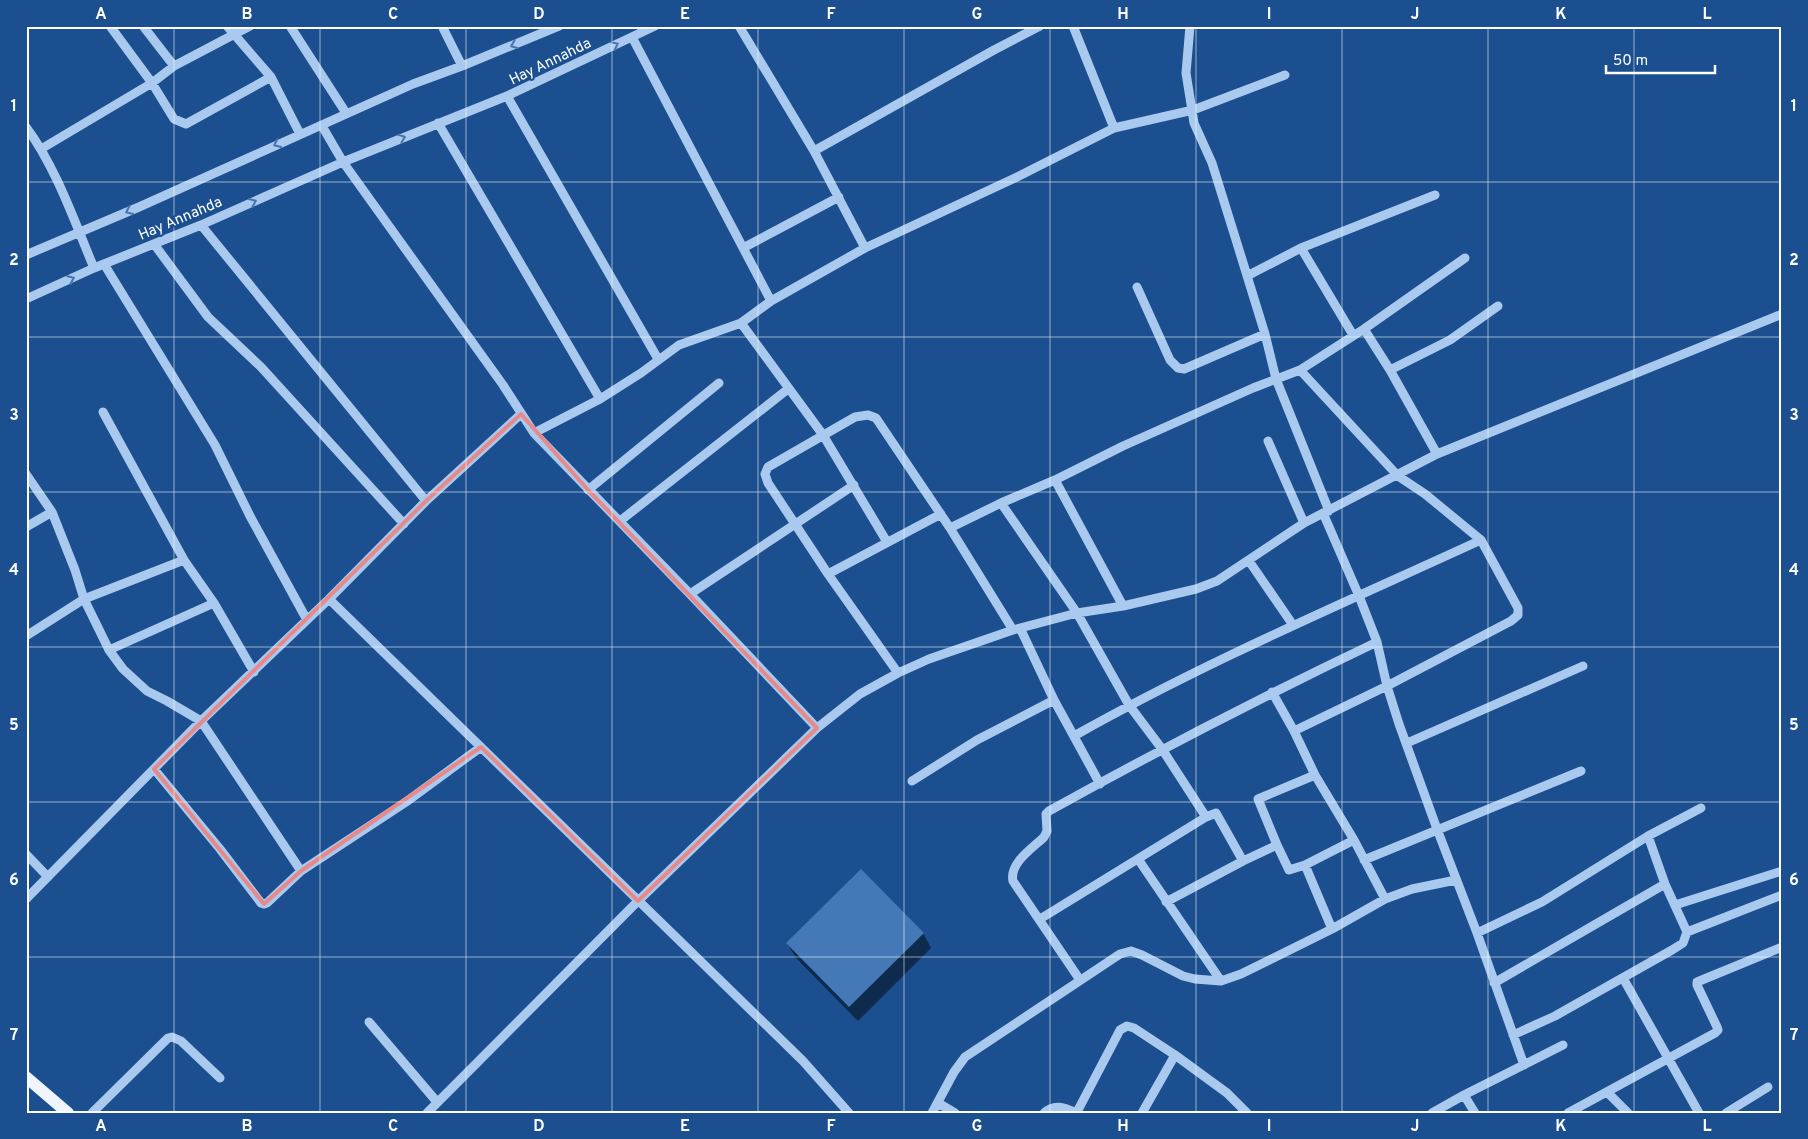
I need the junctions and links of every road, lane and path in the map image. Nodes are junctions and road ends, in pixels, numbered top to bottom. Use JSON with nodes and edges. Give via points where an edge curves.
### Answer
{"nodes":[{"id":1,"x":110,"y":26,"type":"edge"},
{"id":2,"x":143,"y":26,"type":"edge"},
{"id":3,"x":227,"y":26,"type":"edge"},
{"id":4,"x":250,"y":26,"type":"edge"},
{"id":5,"x":290,"y":26,"type":"edge"},
{"id":6,"x":442,"y":26,"type":"edge"},
{"id":7,"x":559,"y":26,"type":"edge"},
{"id":8,"x":654,"y":26,"type":"edge"},
{"id":9,"x":738,"y":26,"type":"edge"},
{"id":10,"x":1040,"y":26,"type":"edge"},
{"id":11,"x":1073,"y":26,"type":"edge"},
{"id":12,"x":1190,"y":26,"type":"edge"},
{"id":13,"x":234,"y":34,"type":"junction"},
{"id":14,"x":632,"y":37,"type":"junction"},
{"id":15,"x":174,"y":66,"type":"junction"},
{"id":16,"x":462,"y":66,"type":"junction"},
{"id":17,"x":1285,"y":75,"type":"dead end"},
{"id":18,"x":271,"y":76,"type":"junction"},
{"id":19,"x":152,"y":84,"type":"junction"},
{"id":20,"x":508,"y":96,"type":"junction"},
{"id":21,"x":1193,"y":110,"type":"junction"},
{"id":22,"x":346,"y":113,"type":"junction"},
{"id":23,"x":438,"y":123,"type":"junction"},
{"id":24,"x":322,"y":126,"type":"junction"},
{"id":25,"x":1114,"y":128,"type":"junction"},
{"id":26,"x":27,"y":130,"type":"edge"},
{"id":27,"x":300,"y":134,"type":"junction"},
{"id":28,"x":41,"y":148,"type":"junction"},
{"id":29,"x":814,"y":151,"type":"junction"},
{"id":30,"x":343,"y":162,"type":"junction"},
{"id":31,"x":1435,"y":195,"type":"dead end"},
{"id":32,"x":839,"y":197,"type":"junction"},
{"id":33,"x":201,"y":225,"type":"junction"},
{"id":34,"x":80,"y":233,"type":"junction"},
{"id":35,"x":154,"y":244,"type":"junction"},
{"id":36,"x":744,"y":248,"type":"junction"},
{"id":37,"x":866,"y":248,"type":"junction"},
{"id":38,"x":1301,"y":248,"type":"junction"},
{"id":39,"x":26,"y":255,"type":"edge"},
{"id":40,"x":1465,"y":258,"type":"dead end"},
{"id":41,"x":104,"y":264,"type":"junction"},
{"id":42,"x":94,"y":268,"type":"junction"},
{"id":43,"x":1246,"y":276,"type":"junction"},
{"id":44,"x":1137,"y":287,"type":"dead end"},
{"id":45,"x":26,"y":299,"type":"edge"},
{"id":46,"x":771,"y":301,"type":"junction"},
{"id":47,"x":1498,"y":306,"type":"dead end"},
{"id":48,"x":1782,"y":314,"type":"edge"},
{"id":49,"x":741,"y":323,"type":"junction"},
{"id":50,"x":1364,"y":329,"type":"junction"},
{"id":51,"x":1265,"y":334,"type":"junction"},
{"id":52,"x":1353,"y":335,"type":"junction"},
{"id":53,"x":658,"y":359,"type":"junction"},
{"id":54,"x":1300,"y":370,"type":"junction"},
{"id":55,"x":1390,"y":370,"type":"junction"},
{"id":56,"x":1276,"y":380,"type":"junction"},
{"id":57,"x":718,"y":383,"type":"dead end"},
{"id":58,"x":788,"y":389,"type":"junction"},
{"id":59,"x":600,"y":399,"type":"junction"},
{"id":60,"x":103,"y":412,"type":"dead end"},
{"id":61,"x":520,"y":414,"type":"junction"},
{"id":62,"x":534,"y":433,"type":"junction"},
{"id":63,"x":823,"y":435,"type":"junction"},
{"id":64,"x":1268,"y":441,"type":"dead end"},
{"id":65,"x":1437,"y":454,"type":"junction"},
{"id":66,"x":26,"y":474,"type":"edge"},
{"id":67,"x":1398,"y":476,"type":"junction"},
{"id":68,"x":1055,"y":480,"type":"junction"},
{"id":69,"x":854,"y":485,"type":"junction"},
{"id":70,"x":588,"y":490,"type":"junction"},
{"id":71,"x":426,"y":501,"type":"junction"},
{"id":72,"x":1000,"y":503,"type":"junction"},
{"id":73,"x":52,"y":512,"type":"junction"},
{"id":74,"x":1326,"y":512,"type":"junction"},
{"id":75,"x":941,"y":514,"type":"junction"},
{"id":76,"x":620,"y":521,"type":"junction"},
{"id":77,"x":404,"y":524,"type":"junction"},
{"id":78,"x":796,"y":524,"type":"junction"},
{"id":79,"x":1304,"y":524,"type":"junction"},
{"id":80,"x":26,"y":527,"type":"edge"},
{"id":81,"x":950,"y":528,"type":"junction"},
{"id":82,"x":1481,"y":540,"type":"junction"},
{"id":83,"x":887,"y":542,"type":"junction"},
{"id":84,"x":184,"y":560,"type":"junction"},
{"id":85,"x":1249,"y":561,"type":"junction"},
{"id":86,"x":828,"y":574,"type":"junction"},
{"id":87,"x":690,"y":594,"type":"junction"},
{"id":88,"x":1359,"y":596,"type":"junction"},
{"id":89,"x":84,"y":599,"type":"junction"},
{"id":90,"x":329,"y":599,"type":"junction"},
{"id":91,"x":214,"y":604,"type":"junction"},
{"id":92,"x":1123,"y":606,"type":"junction"},
{"id":93,"x":1077,"y":613,"type":"junction"},
{"id":94,"x":307,"y":620,"type":"junction"},
{"id":95,"x":1293,"y":625,"type":"junction"},
{"id":96,"x":1017,"y":629,"type":"junction"},
{"id":97,"x":26,"y":636,"type":"edge"},
{"id":98,"x":1376,"y":642,"type":"junction"},
{"id":99,"x":110,"y":650,"type":"junction"},
{"id":100,"x":1583,"y":666,"type":"dead end"},
{"id":101,"x":254,"y":672,"type":"junction"},
{"id":102,"x":898,"y":673,"type":"junction"},
{"id":103,"x":1387,"y":686,"type":"junction"},
{"id":104,"x":1272,"y":692,"type":"junction"},
{"id":105,"x":1054,"y":700,"type":"junction"},
{"id":106,"x":1129,"y":705,"type":"junction"},
{"id":107,"x":201,"y":721,"type":"junction"},
{"id":108,"x":817,"y":728,"type":"junction"},
{"id":109,"x":1294,"y":731,"type":"junction"},
{"id":110,"x":1074,"y":736,"type":"junction"},
{"id":111,"x":1407,"y":743,"type":"junction"},
{"id":112,"x":481,"y":747,"type":"junction"},
{"id":113,"x":1162,"y":749,"type":"junction"},
{"id":114,"x":154,"y":769,"type":"junction"},
{"id":115,"x":1581,"y":771,"type":"dead end"},
{"id":116,"x":1315,"y":775,"type":"junction"},
{"id":117,"x":912,"y":781,"type":"dead end"},
{"id":118,"x":1100,"y":784,"type":"junction"},
{"id":119,"x":1701,"y":808,"type":"dead end"},
{"id":120,"x":1206,"y":817,"type":"junction"},
{"id":121,"x":1436,"y":829,"type":"junction"},
{"id":122,"x":1648,"y":836,"type":"junction"},
{"id":123,"x":1354,"y":840,"type":"junction"},
{"id":124,"x":1277,"y":844,"type":"junction"},
{"id":125,"x":26,"y":854,"type":"edge"},
{"id":126,"x":1138,"y":860,"type":"junction"},
{"id":127,"x":1364,"y":860,"type":"junction"},
{"id":128,"x":1243,"y":861,"type":"junction"},
{"id":129,"x":1305,"y":865,"type":"junction"},
{"id":130,"x":1782,"y":870,"type":"edge"},
{"id":131,"x":301,"y":871,"type":"junction"},
{"id":132,"x":48,"y":877,"type":"junction"},
{"id":133,"x":1456,"y":880,"type":"junction"},
{"id":134,"x":1665,"y":884,"type":"junction"},
{"id":135,"x":1782,"y":895,"type":"edge"},
{"id":136,"x":26,"y":899,"type":"edge"},
{"id":137,"x":1385,"y":899,"type":"junction"},
{"id":138,"x":638,"y":901,"type":"junction"},
{"id":139,"x":1166,"y":902,"type":"junction"},
{"id":140,"x":1675,"y":905,"type":"junction"},
{"id":141,"x":1040,"y":919,"type":"junction"},
{"id":142,"x":1332,"y":929,"type":"junction"},
{"id":143,"x":1688,"y":932,"type":"junction"},
{"id":144,"x":1478,"y":933,"type":"junction"},
{"id":145,"x":1782,"y":947,"type":"edge"},
{"id":146,"x":1623,"y":978,"type":"junction"},
{"id":147,"x":1080,"y":980,"type":"junction"},
{"id":148,"x":1221,"y":981,"type":"junction"},
{"id":149,"x":1494,"y":983,"type":"junction"},
{"id":150,"x":369,"y":1022,"type":"dead end"},
{"id":151,"x":1513,"y":1034,"type":"junction"},
{"id":152,"x":1563,"y":1045,"type":"dead end"},
{"id":153,"x":1175,"y":1055,"type":"junction"},
{"id":154,"x":1669,"y":1058,"type":"junction"},
{"id":155,"x":1524,"y":1065,"type":"junction"},
{"id":156,"x":26,"y":1077,"type":"edge"},
{"id":157,"x":220,"y":1078,"type":"dead end"},
{"id":158,"x":1768,"y":1086,"type":"dead end"},
{"id":159,"x":1607,"y":1092,"type":"junction"},
{"id":160,"x":1464,"y":1095,"type":"junction"},
{"id":161,"x":437,"y":1102,"type":"junction"},
{"id":162,"x":938,"y":1103,"type":"junction"},
{"id":163,"x":68,"y":1113,"type":"edge"},
{"id":164,"x":92,"y":1113,"type":"edge"},
{"id":165,"x":427,"y":1113,"type":"edge"},
{"id":166,"x":849,"y":1113,"type":"edge"},
{"id":167,"x":932,"y":1113,"type":"edge"},
{"id":168,"x":955,"y":1113,"type":"edge"},
{"id":169,"x":1044,"y":1113,"type":"edge"},
{"id":170,"x":1077,"y":1113,"type":"edge"},
{"id":171,"x":1142,"y":1113,"type":"edge"},
{"id":172,"x":1247,"y":1113,"type":"edge"},
{"id":173,"x":1432,"y":1113,"type":"edge"},
{"id":174,"x":1475,"y":1113,"type":"edge"},
{"id":175,"x":1568,"y":1113,"type":"edge"},
{"id":176,"x":1628,"y":1113,"type":"edge"},
{"id":177,"x":1699,"y":1113,"type":"edge"},
{"id":178,"x":1726,"y":1113,"type":"edge"}],
"edges":[{"from":1,"to":19,"type":"street"},
{"from":2,"to":15,"type":"street"},
{"from":3,"to":13,"type":"street"},
{"from":4,"to":13,"type":"street"},
{"from":5,"to":22,"type":"street"},
{"from":6,"to":16,"type":"street"},
{"from":7,"to":16,"type":"street","name":"Hay Annahda","one_way":true},
{"from":8,"to":14,"type":"street","name":"Hay Annahda"},
{"from":9,"to":29,"type":"street"},
{"from":10,"to":29,"type":"street"},
{"from":11,"to":25,"type":"street"},
{"from":12,"to":21,"type":"street","via":[[1186,73]]},
{"from":13,"to":15,"type":"street"},
{"from":13,"to":18,"type":"street"},
{"from":20,"to":14,"type":"street","name":"Hay Annahda","one_way":true},
{"from":14,"to":36,"type":"street"},
{"from":15,"to":19,"type":"street"},
{"from":16,"to":22,"type":"street","name":"Hay Annahda"},
{"from":17,"to":21,"type":"street"},
{"from":18,"to":19,"type":"street","via":[[186,124],[174,119]]},
{"from":18,"to":27,"type":"street"},
{"from":19,"to":28,"type":"street"},
{"from":20,"to":23,"type":"street","name":"Hay Annahda"},
{"from":20,"to":53,"type":"street"},
{"from":21,"to":25,"type":"street"},
{"from":21,"to":43,"type":"street","via":[[1194,122],[1212,163]]},
{"from":22,"to":24,"type":"street","name":"Hay Annahda"},
{"from":30,"to":23,"type":"street","name":"Hay Annahda","one_way":true},
{"from":23,"to":59,"type":"street"},
{"from":24,"to":27,"type":"street","name":"Hay Annahda"},
{"from":24,"to":30,"type":"street"},
{"from":25,"to":37,"type":"street"},
{"from":26,"to":28,"type":"street"},
{"from":27,"to":34,"type":"street","name":"Hay Annahda","one_way":true},
{"from":28,"to":34,"type":"street"},
{"from":29,"to":32,"type":"street"},
{"from":33,"to":30,"type":"street","name":"Hay Annahda","one_way":true},
{"from":30,"to":61,"type":"street","via":[[503,385]]},
{"from":31,"to":38,"type":"street"},
{"from":32,"to":36,"type":"street"},
{"from":32,"to":37,"type":"street"},
{"from":33,"to":35,"type":"street","name":"Hay Annahda"},
{"from":33,"to":71,"type":"street"},
{"from":34,"to":39,"type":"street","name":"Hay Annahda"},
{"from":34,"to":42,"type":"street"},
{"from":35,"to":41,"type":"street","name":"Hay Annahda"},
{"from":35,"to":77,"type":"street","via":[[208,317],[261,368]]},
{"from":36,"to":46,"type":"street"},
{"from":37,"to":46,"type":"street"},
{"from":38,"to":43,"type":"street"},
{"from":38,"to":52,"type":"street"},
{"from":40,"to":50,"type":"street"},
{"from":41,"to":42,"type":"street","name":"Hay Annahda"},
{"from":41,"to":94,"type":"street","via":[[215,445]]},
{"from":45,"to":42,"type":"street","name":"Hay Annahda","one_way":true},
{"from":43,"to":51,"type":"street"},
{"from":44,"to":51,"type":"street","via":[[1170,360],[1178,368],[1184,370]]},
{"from":46,"to":49,"type":"street"},
{"from":47,"to":55,"type":"street","via":[[1450,340]]},
{"from":48,"to":65,"type":"street"},
{"from":49,"to":53,"type":"street","via":[[679,345]]},
{"from":49,"to":58,"type":"street"},
{"from":50,"to":52,"type":"street"},
{"from":50,"to":55,"type":"street"},
{"from":51,"to":56,"type":"street"},
{"from":52,"to":54,"type":"street"},
{"from":53,"to":59,"type":"street"},
{"from":54,"to":56,"type":"street"},
{"from":54,"to":67,"type":"street"},
{"from":55,"to":65,"type":"street"},
{"from":56,"to":68,"type":"street","via":[[1123,446]]},
{"from":56,"to":74,"type":"street"},
{"from":57,"to":70,"type":"street"},
{"from":58,"to":63,"type":"street"},
{"from":58,"to":76,"type":"street"},
{"from":59,"to":62,"type":"street"},
{"from":60,"to":84,"type":"street"},
{"from":61,"to":62,"type":"street"},
{"from":61,"to":71,"type":"street"},
{"from":62,"to":70,"type":"street"},
{"from":63,"to":69,"type":"street"},
{"from":63,"to":75,"type":"street","via":[[855,417],[868,415],[876,418]]},
{"from":63,"to":78,"type":"street","via":[[768,467],[765,474]]},
{"from":64,"to":79,"type":"street"},
{"from":65,"to":67,"type":"street"},
{"from":66,"to":73,"type":"street"},
{"from":67,"to":74,"type":"street"},
{"from":67,"to":82,"type":"street"},
{"from":68,"to":72,"type":"street"},
{"from":68,"to":92,"type":"street"},
{"from":69,"to":78,"type":"street"},
{"from":69,"to":83,"type":"street"},
{"from":70,"to":76,"type":"street"},
{"from":71,"to":77,"type":"street"},
{"from":72,"to":81,"type":"street"},
{"from":72,"to":93,"type":"street"},
{"from":73,"to":80,"type":"street"},
{"from":73,"to":89,"type":"street"},
{"from":74,"to":79,"type":"street"},
{"from":74,"to":88,"type":"street"},
{"from":75,"to":81,"type":"street"},
{"from":75,"to":83,"type":"street"},
{"from":76,"to":87,"type":"street"},
{"from":77,"to":90,"type":"street"},
{"from":78,"to":86,"type":"street"},
{"from":78,"to":87,"type":"street"},
{"from":79,"to":85,"type":"street"},
{"from":81,"to":96,"type":"street"},
{"from":82,"to":88,"type":"street"},
{"from":82,"to":103,"type":"street","via":[[1518,608],[1518,615]]},
{"from":83,"to":86,"type":"street"},
{"from":84,"to":89,"type":"street"},
{"from":84,"to":91,"type":"street"},
{"from":85,"to":92,"type":"street","via":[[1217,581],[1196,589]]},
{"from":85,"to":95,"type":"street"},
{"from":86,"to":102,"type":"street"},
{"from":87,"to":108,"type":"street"},
{"from":88,"to":95,"type":"street"},
{"from":88,"to":98,"type":"street"},
{"from":89,"to":97,"type":"street"},
{"from":89,"to":99,"type":"street"},
{"from":90,"to":94,"type":"street"},
{"from":90,"to":112,"type":"street"},
{"from":91,"to":99,"type":"street"},
{"from":91,"to":101,"type":"street"},
{"from":92,"to":93,"type":"street"},
{"from":93,"to":96,"type":"street"},
{"from":93,"to":106,"type":"street"},
{"from":94,"to":101,"type":"street"},
{"from":95,"to":106,"type":"street"},
{"from":96,"to":102,"type":"street"},
{"from":96,"to":105,"type":"street"},
{"from":98,"to":103,"type":"street"},
{"from":98,"to":104,"type":"street"},
{"from":99,"to":107,"type":"street","via":[[146,692]]},
{"from":100,"to":111,"type":"street"},
{"from":101,"to":107,"type":"street"},
{"from":102,"to":108,"type":"street","via":[[860,694]]},
{"from":103,"to":109,"type":"street"},
{"from":103,"to":111,"type":"street"},
{"from":104,"to":109,"type":"street"},
{"from":104,"to":113,"type":"street"},
{"from":105,"to":110,"type":"street"},
{"from":105,"to":117,"type":"street","via":[[977,740]]},
{"from":106,"to":110,"type":"street"},
{"from":106,"to":113,"type":"street"},
{"from":107,"to":114,"type":"street"},
{"from":107,"to":131,"type":"street"},
{"from":108,"to":138,"type":"street"},
{"from":109,"to":116,"type":"street"},
{"from":110,"to":118,"type":"street"},
{"from":111,"to":121,"type":"street"},
{"from":112,"to":131,"type":"street","via":[[406,802]]},
{"from":112,"to":138,"type":"street"},
{"from":113,"to":118,"type":"street"},
{"from":113,"to":120,"type":"street"},
{"from":114,"to":131,"type":"street","via":[[261,903],[267,903]]},
{"from":114,"to":132,"type":"street"},
{"from":115,"to":121,"type":"street"},
{"from":116,"to":123,"type":"street"},
{"from":116,"to":124,"type":"street","via":[[1258,799]]},
{"from":118,"to":141,"type":"street","via":[[1046,814],[1044,837],[1014,866],[1014,881]]},
{"from":119,"to":122,"type":"street"},
{"from":120,"to":126,"type":"street"},
{"from":120,"to":128,"type":"street","via":[[1216,813]]},
{"from":121,"to":127,"type":"street"},
{"from":121,"to":133,"type":"street"},
{"from":122,"to":134,"type":"street"},
{"from":122,"to":144,"type":"street","via":[[1542,902]]},
{"from":123,"to":127,"type":"street"},
{"from":123,"to":129,"type":"street"},
{"from":124,"to":128,"type":"street"},
{"from":124,"to":129,"type":"street","via":[[1289,870]]},
{"from":125,"to":132,"type":"street"},
{"from":126,"to":139,"type":"street"},
{"from":126,"to":141,"type":"street"},
{"from":127,"to":137,"type":"street"},
{"from":128,"to":139,"type":"street"},
{"from":129,"to":142,"type":"street"},
{"from":130,"to":140,"type":"street"},
{"from":132,"to":136,"type":"street"},
{"from":133,"to":137,"type":"street","via":[[1412,889]]},
{"from":133,"to":144,"type":"street"},
{"from":134,"to":140,"type":"street"},
{"from":134,"to":149,"type":"street"},
{"from":135,"to":143,"type":"street"},
{"from":137,"to":142,"type":"street"},
{"from":138,"to":161,"type":"street"},
{"from":138,"to":166,"type":"street","via":[[803,1061]]},
{"from":139,"to":148,"type":"street"},
{"from":140,"to":143,"type":"street"},
{"from":141,"to":147,"type":"street"},
{"from":142,"to":148,"type":"street"},
{"from":143,"to":146,"type":"street","via":[[1683,944]]},
{"from":144,"to":149,"type":"street"},
{"from":145,"to":154,"type":"street","via":[[1699,980],[1697,985],[1718,1030]]},
{"from":146,"to":151,"type":"street","via":[[1555,1016]]},
{"from":146,"to":154,"type":"street"},
{"from":147,"to":148,"type":"street","via":[[1120,954],[1131,951],[1183,976]]},
{"from":147,"to":162,"type":"street","via":[[964,1057]]},
{"from":149,"to":151,"type":"street"},
{"from":150,"to":161,"type":"street"},
{"from":151,"to":155,"type":"street"},
{"from":152,"to":155,"type":"street"},
{"from":153,"to":170,"type":"street","via":[[1134,1028],[1127,1026],[1120,1030]]},
{"from":153,"to":171,"type":"street"},
{"from":153,"to":172,"type":"street","via":[[1227,1093]]},
{"from":154,"to":159,"type":"street"},
{"from":154,"to":177,"type":"street"},
{"from":155,"to":160,"type":"street"},
{"from":156,"to":163,"type":"main road"},
{"from":157,"to":164,"type":"street","via":[[178,1039],[168,1038]]},
{"from":158,"to":178,"type":"street"},
{"from":159,"to":175,"type":"street"},
{"from":159,"to":176,"type":"street"},
{"from":160,"to":173,"type":"street"},
{"from":160,"to":174,"type":"street"},
{"from":161,"to":165,"type":"street"},
{"from":162,"to":167,"type":"street"},
{"from":162,"to":168,"type":"street"},
{"from":169,"to":170,"type":"street","via":[[1057,1106]]}]}
